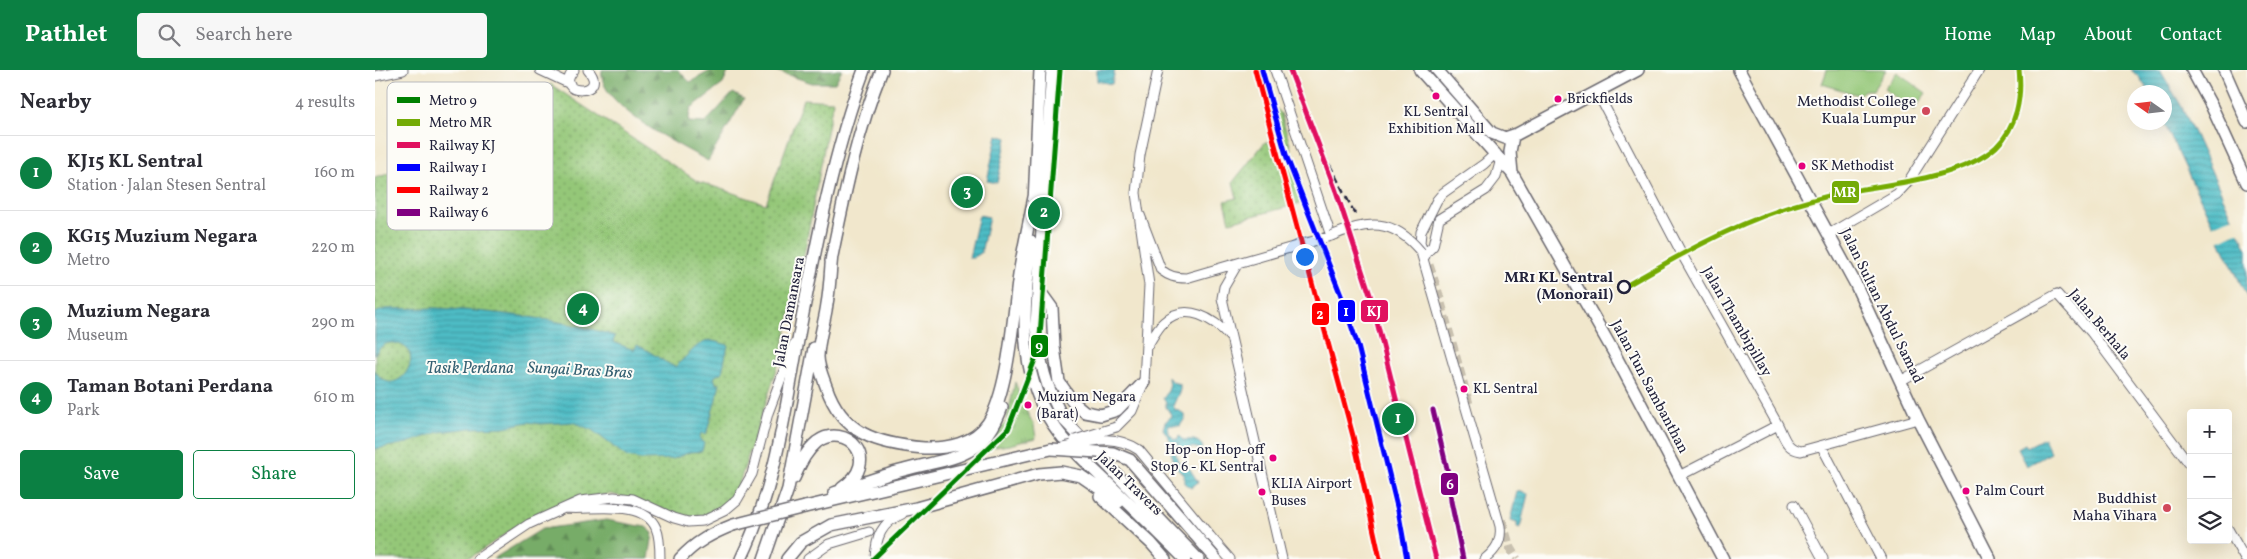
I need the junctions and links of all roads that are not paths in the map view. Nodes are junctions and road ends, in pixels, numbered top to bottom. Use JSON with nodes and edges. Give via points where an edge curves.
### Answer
{"nodes":[{"id":1,"x":403,"y":70,"type":"edge"},
{"id":2,"x":541,"y":70,"type":"edge"},
{"id":3,"x":574,"y":70,"type":"edge"},
{"id":4,"x":864,"y":70,"type":"edge"},
{"id":5,"x":882,"y":70,"type":"edge"},
{"id":6,"x":1040,"y":70,"type":"edge"},
{"id":7,"x":1052,"y":70,"type":"edge"},
{"id":8,"x":1158,"y":70,"type":"edge"},
{"id":9,"x":1275,"y":70,"type":"edge"},
{"id":10,"x":1420,"y":70,"type":"edge"},
{"id":11,"x":1437,"y":70,"type":"edge"},
{"id":12,"x":1739,"y":70,"type":"edge"},
{"id":13,"x":1979,"y":70,"type":"edge"},
{"id":14,"x":2192,"y":70,"type":"edge"},
{"id":15,"x":2224,"y":70,"type":"edge"},
{"id":16,"x":1635,"y":71,"type":"edge"},
{"id":17,"x":591,"y":72,"type":"edge"},
{"id":18,"x":375,"y":76,"type":"edge"},
{"id":19,"x":570,"y":84,"type":"junction"},
{"id":20,"x":1597,"y":92,"type":"junction"},
{"id":21,"x":2247,"y":122,"type":"edge"},
{"id":22,"x":1513,"y":136,"type":"junction"},
{"id":23,"x":1498,"y":156,"type":"junction"},
{"id":24,"x":1512,"y":173,"type":"junction"},
{"id":25,"x":2247,"y":183,"type":"edge"},
{"id":26,"x":1034,"y":197,"type":"junction"},
{"id":27,"x":1139,"y":215,"type":"junction"},
{"id":28,"x":1829,"y":234,"type":"junction"},
{"id":29,"x":1331,"y":236,"type":"junction"},
{"id":30,"x":832,"y":255,"type":"junction"},
{"id":31,"x":1424,"y":255,"type":"junction"},
{"id":32,"x":1238,"y":263,"type":"junction"},
{"id":33,"x":1039,"y":290,"type":"junction"},
{"id":34,"x":801,"y":323,"type":"junction"},
{"id":35,"x":1230,"y":338,"type":"junction"},
{"id":36,"x":1147,"y":347,"type":"junction"},
{"id":37,"x":1004,"y":380,"type":"junction"},
{"id":38,"x":1901,"y":380,"type":"junction"},
{"id":39,"x":1144,"y":382,"type":"junction"},
{"id":40,"x":1918,"y":419,"type":"junction"},
{"id":41,"x":1779,"y":425,"type":"junction"},
{"id":42,"x":1822,"y":447,"type":"junction"},
{"id":43,"x":1051,"y":450,"type":"junction"},
{"id":44,"x":2187,"y":461,"type":"edge"},
{"id":45,"x":1046,"y":473,"type":"junction"},
{"id":46,"x":1679,"y":476,"type":"junction"},
{"id":47,"x":1106,"y":481,"type":"junction"},
{"id":48,"x":788,"y":489,"type":"junction"},
{"id":49,"x":834,"y":493,"type":"junction"},
{"id":50,"x":1119,"y":502,"type":"junction"},
{"id":51,"x":1794,"y":506,"type":"dead end"},
{"id":52,"x":805,"y":507,"type":"junction"},
{"id":53,"x":565,"y":508,"type":"junction"},
{"id":54,"x":916,"y":508,"type":"junction"},
{"id":55,"x":824,"y":529,"type":"junction"},
{"id":56,"x":869,"y":532,"type":"junction"},
{"id":57,"x":2232,"y":536,"type":"edge"},
{"id":58,"x":876,"y":540,"type":"junction"},
{"id":59,"x":1721,"y":557,"type":"edge"},
{"id":60,"x":477,"y":559,"type":"edge"},
{"id":61,"x":660,"y":559,"type":"edge"},
{"id":62,"x":680,"y":559,"type":"edge"},
{"id":63,"x":741,"y":559,"type":"edge"},
{"id":64,"x":764,"y":559,"type":"edge"},
{"id":65,"x":787,"y":559,"type":"edge"},
{"id":66,"x":808,"y":559,"type":"edge"},
{"id":67,"x":875,"y":559,"type":"edge"},
{"id":68,"x":1165,"y":559,"type":"edge"},
{"id":69,"x":1176,"y":559,"type":"edge"},
{"id":70,"x":1185,"y":559,"type":"edge"},
{"id":71,"x":1198,"y":559,"type":"edge"},
{"id":72,"x":1215,"y":559,"type":"edge"},
{"id":73,"x":1230,"y":559,"type":"edge"},
{"id":74,"x":1283,"y":559,"type":"edge"},
{"id":75,"x":1485,"y":559,"type":"edge"},
{"id":76,"x":1823,"y":559,"type":"edge"},
{"id":77,"x":1881,"y":559,"type":"edge"},
{"id":78,"x":1990,"y":559,"type":"edge"},
{"id":79,"x":2245,"y":559,"type":"edge"}],
"edges":[{"from":1,"to":18,"type":"street"},
{"from":2,"to":3,"type":"street"},
{"from":2,"to":19,"type":"street"},
{"from":3,"to":19,"type":"street","via":[[569,77]]},
{"from":4,"to":34,"type":"main road","name":"Jalan Damansara","via":[[840,144]]},
{"from":5,"to":30,"type":"main road","name":"Jalan Damansara","via":[[858,141]]},
{"from":6,"to":26,"type":"main road"},
{"from":7,"to":33,"type":"main road","name":"Jalan Travers"},
{"from":8,"to":27,"type":"street","via":[[1141,155],[1137,193]]},
{"from":9,"to":29,"type":"street"},
{"from":10,"to":23,"type":"main road","name":"Jalan Tun Sambanthan"},
{"from":11,"to":22,"type":"main road","via":[[1495,136]]},
{"from":12,"to":28,"type":"main road","name":"Jalan Sultan Abdul Samad"},
{"from":13,"to":28,"type":"street","via":[[1908,182],[1897,194]]},
{"from":14,"to":25,"type":"main road"},
{"from":15,"to":21,"type":"main road"},
{"from":16,"to":20,"type":"main road"},
{"from":17,"to":19,"type":"street","via":[[592,84],[585,90],[575,90]]},
{"from":20,"to":22,"type":"main road"},
{"from":20,"to":41,"type":"street","name":"Jalan Thambipillay","via":[[1684,258]]},
{"from":22,"to":24,"type":"main road","via":[[1510,152]]},
{"from":23,"to":24,"type":"main road","name":"Jalan Tun Sambanthan"},
{"from":23,"to":31,"type":"street","via":[[1496,177],[1486,190],[1439,220],[1433,246]]},
{"from":23,"to":31,"type":"street","via":[[1440,196],[1421,232]]},
{"from":24,"to":46,"type":"main road","name":"Jalan Tun Sambanthan","via":[[1613,351]]},
{"from":26,"to":37,"type":"main road","via":[[1021,259]]},
{"from":26,"to":47,"type":"main road","name":"Jalan Travers","via":[[1025,334],[1030,370],[1054,428],[1075,453]]},
{"from":27,"to":32,"type":"street","via":[[1161,270],[1168,275],[1186,278]]},
{"from":27,"to":36,"type":"street","via":[[1149,285]]},
{"from":28,"to":38,"type":"main road","name":"Jalan Sultan Abdul Samad"},
{"from":29,"to":31,"type":"street","bridge":true,"via":[[1370,223],[1399,232]]},
{"from":29,"to":32,"type":"street"},
{"from":30,"to":37,"type":"main road","via":[[829,298],[818,357],[832,404],[845,421],[883,442],[927,448],[955,446],[969,440],[987,423]]},
{"from":30,"to":48,"type":"main road","name":"Jalan Damansara"},
{"from":31,"to":75,"type":"street","via":[[1500,526],[1497,546]]},
{"from":32,"to":35,"type":"street","via":[[1224,287],[1222,298]]},
{"from":33,"to":39,"type":"main road","via":[[1052,308],[1059,382],[1073,402],[1085,412],[1101,415],[1117,410]]},
{"from":33,"to":71,"type":"main road","name":"Jalan Travers","via":[[1036,326],[1040,362],[1050,394],[1064,420]]},
{"from":34,"to":53,"type":"street","via":[[768,413],[752,474],[737,500],[724,511],[703,521],[688,522],[633,499],[580,501]]},
{"from":34,"to":63,"type":"main road","name":"Jalan Damansara","via":[[777,454],[765,501]]},
{"from":35,"to":36,"type":"street","via":[[1212,320],[1189,312],[1165,320]]},
{"from":35,"to":74,"type":"street"},
{"from":36,"to":39,"type":"street"},
{"from":37,"to":49,"type":"main road","via":[[1004,403],[995,426],[962,456],[904,469]]},
{"from":38,"to":40,"type":"main road","name":"Jalan Sultan Abdul Samad"},
{"from":38,"to":44,"type":"street","name":"Jalan Berhala","via":[[2057,294],[2091,332]]},
{"from":39,"to":43,"type":"street","bridge":true,"via":[[1132,411],[1116,427],[1063,443]]},
{"from":40,"to":42,"type":"street","name":"Jalan Thambipillay"},
{"from":40,"to":78,"type":"main road","name":"Jalan Sultan Abdul Samad"},
{"from":41,"to":42,"type":"street","name":"Jalan Thambipillay","via":[[1787,444],[1795,450]]},
{"from":41,"to":46,"type":"street","name":"Jalan Tun Sambanthan"},
{"from":42,"to":77,"type":"street"},
{"from":43,"to":52,"type":"main road"},
{"from":43,"to":72,"type":"main road","bridge":true,"via":[[1113,453],[1129,460]]},
{"from":43,"to":73,"type":"street","bridge":true,"via":[[1100,440],[1120,440],[1130,444],[1139,450]]},
{"from":45,"to":50,"type":"main road","via":[[1081,476]]},
{"from":45,"to":54,"type":"main road","via":[[1025,476]]},
{"from":45,"to":68,"type":"main road","via":[[1095,491]]},
{"from":46,"to":59,"type":"main road","name":"Jalan Tun Sambanthan"},
{"from":47,"to":50,"type":"main road"},
{"from":47,"to":70,"type":"main road","name":"Jalan Travers"},
{"from":48,"to":49,"type":"main road","via":[[813,446],[834,436],[853,444],[861,458],[861,466],[857,475]]},
{"from":48,"to":64,"type":"main road","name":"Jalan Damansara"},
{"from":49,"to":52,"type":"main road"},
{"from":50,"to":69,"type":"main road"},
{"from":51,"to":76,"type":"street"},
{"from":52,"to":62,"type":"main road","bridge":true,"via":[[733,525],[711,534]]},
{"from":53,"to":60,"type":"street","via":[[529,524]]},
{"from":53,"to":61,"type":"street","via":[[624,508],[642,514],[657,530]]},
{"from":54,"to":55,"type":"main road","via":[[840,522]]},
{"from":54,"to":58,"type":"street","via":[[893,518]]},
{"from":55,"to":56,"type":"street","via":[[854,524]]},
{"from":55,"to":65,"type":"main road","via":[[801,542]]},
{"from":56,"to":58,"type":"street"},
{"from":56,"to":66,"type":"street","via":[[829,544]]},
{"from":57,"to":79,"type":"street"},
{"from":58,"to":67,"type":"street"}]}
